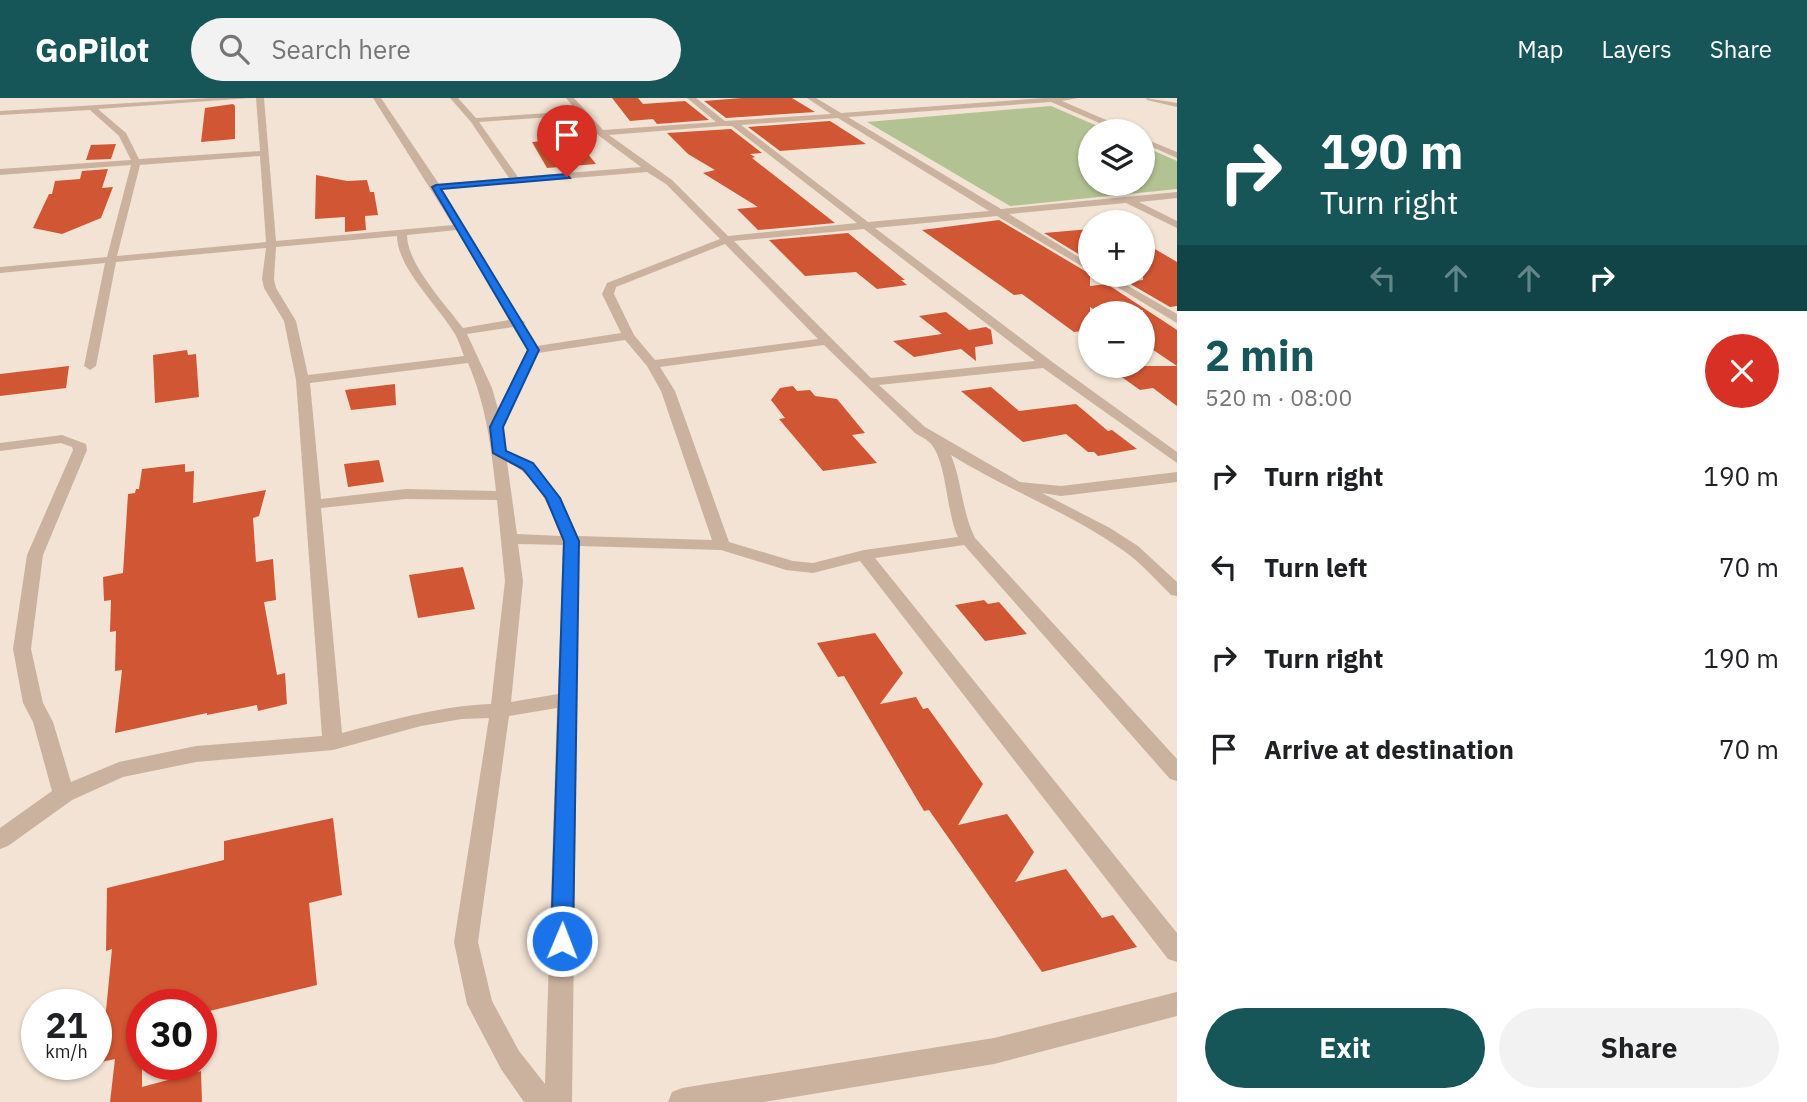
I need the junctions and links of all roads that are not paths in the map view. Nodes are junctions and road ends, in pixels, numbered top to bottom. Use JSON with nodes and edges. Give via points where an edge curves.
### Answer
{"nodes":[{"id":1,"x":247,"y":98,"type":"edge"},
{"id":2,"x":260,"y":98,"type":"edge"},
{"id":3,"x":377,"y":98,"type":"edge"},
{"id":4,"x":454,"y":98,"type":"edge"},
{"id":5,"x":570,"y":98,"type":"edge"},
{"id":6,"x":691,"y":98,"type":"edge"},
{"id":7,"x":811,"y":98,"type":"edge"},
{"id":8,"x":923,"y":98,"type":"edge"},
{"id":9,"x":1074,"y":98,"type":"edge"},
{"id":10,"x":1150,"y":98,"type":"edge"},
{"id":11,"x":1050,"y":99,"type":"edge"},
{"id":12,"x":1177,"y":105,"type":"edge"},
{"id":13,"x":92,"y":108,"type":"junction"},
{"id":14,"x":940,"y":108,"type":"junction"},
{"id":15,"x":7,"y":110,"type":"edge"},
{"id":16,"x":582,"y":113,"type":"junction"},
{"id":17,"x":840,"y":115,"type":"junction"},
{"id":18,"x":1096,"y":119,"type":"edge"},
{"id":19,"x":474,"y":120,"type":"junction"},
{"id":20,"x":728,"y":123,"type":"junction"},
{"id":21,"x":601,"y":133,"type":"junction"},
{"id":22,"x":1155,"y":145,"type":"edge"},
{"id":23,"x":264,"y":153,"type":"junction"},
{"id":24,"x":1177,"y":155,"type":"edge"},
{"id":25,"x":135,"y":162,"type":"junction"},
{"id":26,"x":649,"y":169,"type":"junction"},
{"id":27,"x":0,"y":172,"type":"edge"},
{"id":28,"x":516,"y":181,"type":"junction"},
{"id":29,"x":436,"y":187,"type":"junction"},
{"id":30,"x":1177,"y":195,"type":"edge"},
{"id":31,"x":1128,"y":200,"type":"junction"},
{"id":32,"x":999,"y":214,"type":"junction"},
{"id":33,"x":1177,"y":225,"type":"edge"},
{"id":34,"x":867,"y":226,"type":"junction"},
{"id":35,"x":459,"y":228,"type":"junction"},
{"id":36,"x":402,"y":232,"type":"junction"},
{"id":37,"x":728,"y":239,"type":"junction"},
{"id":38,"x":271,"y":246,"type":"junction"},
{"id":39,"x":111,"y":261,"type":"junction"},
{"id":40,"x":1078,"y":261,"type":"edge"},
{"id":41,"x":0,"y":270,"type":"edge"},
{"id":42,"x":1122,"y":287,"type":"edge"},
{"id":43,"x":1177,"y":319,"type":"edge"},
{"id":44,"x":519,"y":323,"type":"junction"},
{"id":45,"x":460,"y":331,"type":"junction"},
{"id":46,"x":628,"y":335,"type":"junction"},
{"id":47,"x":829,"y":341,"type":"junction"},
{"id":48,"x":533,"y":350,"type":"junction"},
{"id":49,"x":472,"y":359,"type":"junction"},
{"id":50,"x":1046,"y":363,"type":"junction"},
{"id":51,"x":652,"y":364,"type":"junction"},
{"id":52,"x":90,"y":366,"type":"dead end"},
{"id":53,"x":303,"y":380,"type":"junction"},
{"id":54,"x":868,"y":382,"type":"junction"},
{"id":55,"x":496,"y":427,"type":"junction"},
{"id":56,"x":937,"y":440,"type":"junction"},
{"id":57,"x":0,"y":447,"type":"edge"},
{"id":58,"x":500,"y":453,"type":"junction"},
{"id":59,"x":1177,"y":459,"type":"edge"},
{"id":60,"x":1177,"y":477,"type":"edge"},
{"id":61,"x":1016,"y":486,"type":"junction"},
{"id":62,"x":505,"y":496,"type":"junction"},
{"id":63,"x":313,"y":504,"type":"junction"},
{"id":64,"x":509,"y":539,"type":"junction"},
{"id":65,"x":968,"y":540,"type":"junction"},
{"id":66,"x":571,"y":541,"type":"junction"},
{"id":67,"x":722,"y":545,"type":"junction"},
{"id":68,"x":864,"y":555,"type":"junction"},
{"id":69,"x":1177,"y":591,"type":"edge"},
{"id":70,"x":568,"y":698,"type":"junction"},
{"id":71,"x":500,"y":712,"type":"junction"},
{"id":72,"x":333,"y":743,"type":"junction"},
{"id":73,"x":1177,"y":773,"type":"edge"},
{"id":74,"x":64,"y":794,"type":"junction"},
{"id":75,"x":0,"y":840,"type":"edge"},
{"id":76,"x":1177,"y":951,"type":"edge"},
{"id":77,"x":1177,"y":1004,"type":"edge"},
{"id":78,"x":541,"y":1102,"type":"edge"},
{"id":79,"x":558,"y":1102,"type":"edge"},
{"id":80,"x":682,"y":1102,"type":"edge"}],
"edges":[{"from":1,"to":13,"type":"street"},
{"from":2,"to":23,"type":"street"},
{"from":3,"to":29,"type":"street"},
{"from":4,"to":19,"type":"street"},
{"from":5,"to":16,"type":"street"},
{"from":6,"to":20,"type":"street"},
{"from":7,"to":17,"type":"street"},
{"from":8,"to":14,"type":"street"},
{"from":9,"to":11,"type":"street"},
{"from":10,"to":12,"type":"street"},
{"from":11,"to":14,"type":"street"},
{"from":11,"to":18,"type":"street"},
{"from":13,"to":15,"type":"street"},
{"from":13,"to":25,"type":"street","via":[[123,135]]},
{"from":14,"to":17,"type":"street"},
{"from":16,"to":19,"type":"street"},
{"from":16,"to":21,"type":"street"},
{"from":17,"to":20,"type":"street"},
{"from":17,"to":32,"type":"street"},
{"from":19,"to":28,"type":"street"},
{"from":20,"to":21,"type":"street"},
{"from":20,"to":34,"type":"street"},
{"from":21,"to":26,"type":"street"},
{"from":22,"to":24,"type":"street"},
{"from":23,"to":25,"type":"street"},
{"from":23,"to":38,"type":"street"},
{"from":25,"to":27,"type":"street"},
{"from":25,"to":39,"type":"street"},
{"from":26,"to":28,"type":"street"},
{"from":26,"to":37,"type":"street","via":[[669,182]]},
{"from":28,"to":29,"type":"street"},
{"from":29,"to":35,"type":"street"},
{"from":30,"to":31,"type":"street"},
{"from":31,"to":32,"type":"street"},
{"from":31,"to":33,"type":"street"},
{"from":32,"to":34,"type":"street"},
{"from":32,"to":40,"type":"street"},
{"from":34,"to":37,"type":"street"},
{"from":34,"to":50,"type":"street"},
{"from":35,"to":36,"type":"street"},
{"from":35,"to":44,"type":"street"},
{"from":36,"to":38,"type":"street"},
{"from":36,"to":45,"type":"street","via":[[402,244],[418,275]]},
{"from":37,"to":46,"type":"street","via":[[611,285],[608,294]]},
{"from":37,"to":47,"type":"street"},
{"from":38,"to":39,"type":"street"},
{"from":38,"to":53,"type":"street","via":[[270,288],[290,321]]},
{"from":39,"to":41,"type":"street"},
{"from":39,"to":52,"type":"street"},
{"from":42,"to":43,"type":"street"},
{"from":44,"to":45,"type":"street"},
{"from":44,"to":48,"type":"street"},
{"from":45,"to":49,"type":"street"},
{"from":46,"to":48,"type":"street"},
{"from":46,"to":51,"type":"street"},
{"from":47,"to":51,"type":"street"},
{"from":47,"to":54,"type":"street"},
{"from":48,"to":55,"type":"street"},
{"from":49,"to":53,"type":"street"},
{"from":49,"to":55,"type":"street"},
{"from":50,"to":54,"type":"street"},
{"from":50,"to":59,"type":"street"},
{"from":51,"to":67,"type":"street","via":[[668,391]]},
{"from":53,"to":63,"type":"street"},
{"from":54,"to":56,"type":"street"},
{"from":55,"to":58,"type":"street"},
{"from":56,"to":61,"type":"street"},
{"from":56,"to":65,"type":"street"},
{"from":57,"to":74,"type":"street","via":[[62,439],[79,444],[35,555],[22,649],[33,703]]},
{"from":58,"to":62,"type":"street"},
{"from":58,"to":66,"type":"street","via":[[528,466],[553,498]]},
{"from":60,"to":61,"type":"street","via":[[1072,491]]},
{"from":61,"to":69,"type":"street","via":[[1132,549]]},
{"from":62,"to":63,"type":"street","via":[[405,494]]},
{"from":62,"to":64,"type":"street"},
{"from":63,"to":72,"type":"street"},
{"from":64,"to":66,"type":"street"},
{"from":64,"to":71,"type":"street","via":[[514,581]]},
{"from":65,"to":68,"type":"street"},
{"from":65,"to":73,"type":"street"},
{"from":66,"to":67,"type":"street"},
{"from":66,"to":70,"type":"street"},
{"from":67,"to":68,"type":"street","via":[[813,568]]},
{"from":68,"to":76,"type":"street"},
{"from":70,"to":71,"type":"street"},
{"from":70,"to":79,"type":"street"},
{"from":71,"to":72,"type":"street","via":[[421,719]]},
{"from":71,"to":78,"type":"street","via":[[466,942],[480,1004],[510,1060]]},
{"from":72,"to":74,"type":"street","via":[[196,754],[119,770]]},
{"from":74,"to":75,"type":"street"},
{"from":77,"to":80,"type":"street","via":[[994,1051]]}]}
